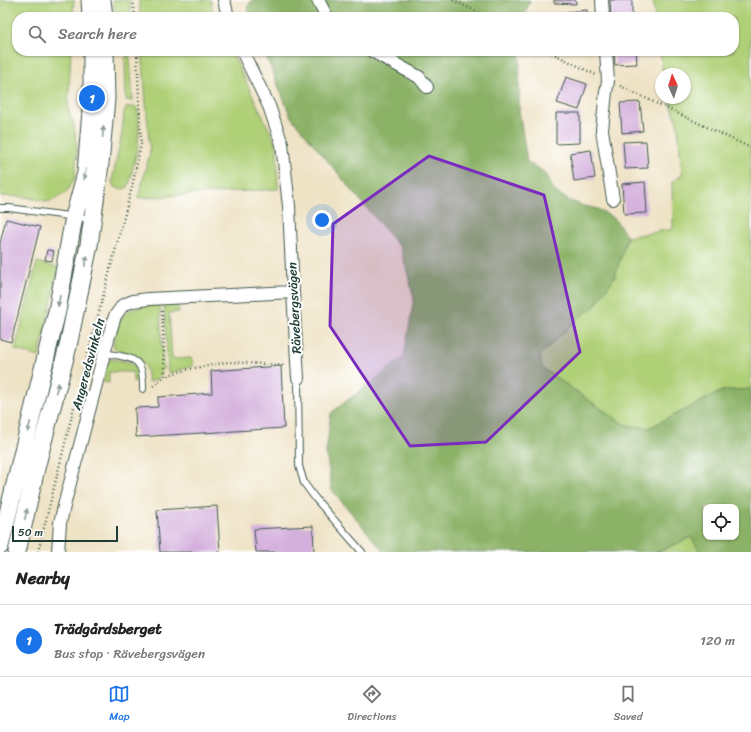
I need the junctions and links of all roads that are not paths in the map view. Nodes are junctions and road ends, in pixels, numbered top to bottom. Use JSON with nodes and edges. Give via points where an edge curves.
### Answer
{"nodes":[{"id":1,"x":90,"y":0,"type":"edge"},
{"id":2,"x":102,"y":0,"type":"edge"},
{"id":3,"x":224,"y":0,"type":"edge"},
{"id":4,"x":318,"y":0,"type":"edge"},
{"id":5,"x":602,"y":0,"type":"edge"},
{"id":6,"x":91,"y":12,"type":"edge"},
{"id":7,"x":103,"y":12,"type":"edge"},
{"id":8,"x":227,"y":12,"type":"edge"},
{"id":9,"x":324,"y":12,"type":"edge"},
{"id":10,"x":603,"y":12,"type":"edge"},
{"id":11,"x":92,"y":56,"type":"edge"},
{"id":12,"x":105,"y":56,"type":"edge"},
{"id":13,"x":244,"y":56,"type":"edge"},
{"id":14,"x":381,"y":56,"type":"edge"},
{"id":15,"x":606,"y":56,"type":"edge"},
{"id":16,"x":427,"y":87,"type":"dead end"},
{"id":17,"x":613,"y":199,"type":"dead end"},
{"id":18,"x":0,"y":208,"type":"edge"},
{"id":19,"x":74,"y":217,"type":"junction"},
{"id":20,"x":93,"y":219,"type":"junction"},
{"id":21,"x":293,"y":292,"type":"junction"},
{"id":22,"x":104,"y":353,"type":"junction"},
{"id":23,"x":298,"y":377,"type":"joint"},
{"id":24,"x":142,"y":389,"type":"dead end"},
{"id":25,"x":0,"y":546,"type":"edge"},
{"id":26,"x":17,"y":552,"type":"edge"},
{"id":27,"x":58,"y":552,"type":"edge"},
{"id":28,"x":362,"y":552,"type":"edge"}],
"edges":[{"from":1,"to":6,"type":"street"},
{"from":2,"to":7,"type":"street"},
{"from":3,"to":8,"type":"street"},
{"from":4,"to":9,"type":"street"},
{"from":5,"to":10,"type":"street"},
{"from":11,"to":19,"type":"street","one_way":true,"via":[[92,98],[86,173]]},
{"from":20,"to":12,"type":"street","one_way":true,"via":[[106,99]]},
{"from":13,"to":21,"type":"street","name":"Rävebergsvägen","via":[[269,106],[282,144],[289,206]]},
{"from":14,"to":16,"type":"street","via":[[419,77]]},
{"from":15,"to":17,"type":"street","via":[[608,81],[602,130]]},
{"from":18,"to":19,"type":"lane"},
{"from":19,"to":20,"type":"lane"},
{"from":19,"to":25,"type":"street","one_way":true,"via":[[57,311]]},
{"from":26,"to":20,"type":"street","one_way":true,"via":[[68,346]]},
{"from":21,"to":22,"type":"street","name":"Angeredsvinkeln","via":[[133,301],[122,305],[115,316]]},
{"from":21,"to":23,"type":"street","name":"Rävebergsvägen"},
{"from":22,"to":24,"type":"lane","via":[[136,361],[143,376]]},
{"from":22,"to":27,"type":"street","name":"Angeredsvinkeln","via":[[60,523]]},
{"from":23,"to":28,"type":"lane","name":"Rävebergsvägen","via":[[299,466],[304,483]]}]}
